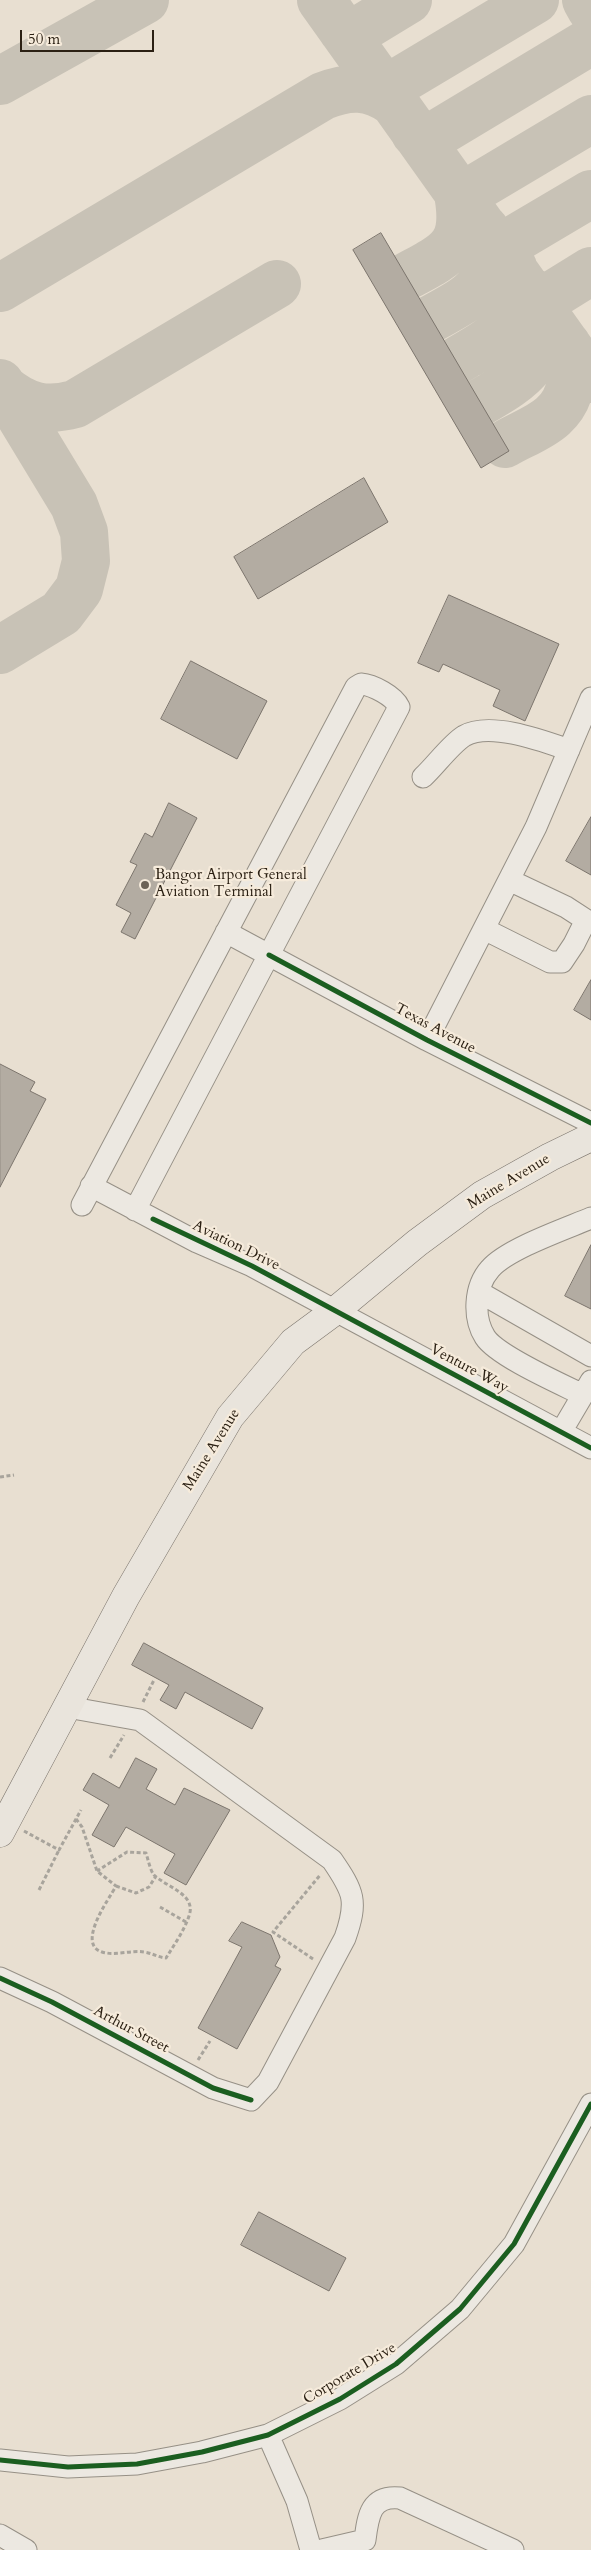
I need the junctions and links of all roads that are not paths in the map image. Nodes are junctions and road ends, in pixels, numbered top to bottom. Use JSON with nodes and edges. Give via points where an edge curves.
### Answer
{"nodes":[{"id":1,"x":591,"y":698,"type":"edge"},
{"id":2,"x":569,"y":750,"type":"junction"},
{"id":3,"x":423,"y":777,"type":"dead end"},
{"id":4,"x":509,"y":880,"type":"junction"},
{"id":5,"x":484,"y":929,"type":"junction"},
{"id":6,"x":226,"y":932,"type":"junction"},
{"id":7,"x":269,"y":955,"type":"junction"},
{"id":8,"x":427,"y":1040,"type":"junction"},
{"id":9,"x":591,"y":1123,"type":"edge"},
{"id":10,"x":591,"y":1137,"type":"edge"},
{"id":11,"x":144,"y":1214,"type":"junction"},
{"id":12,"x":591,"y":1218,"type":"edge"},
{"id":13,"x":479,"y":1292,"type":"junction"},
{"id":14,"x":335,"y":1311,"type":"junction"},
{"id":15,"x":591,"y":1356,"type":"edge"},
{"id":16,"x":587,"y":1388,"type":"edge"},
{"id":17,"x":561,"y":1432,"type":"junction"},
{"id":18,"x":591,"y":1448,"type":"edge"},
{"id":19,"x":67,"y":1707,"type":"junction"},
{"id":20,"x":3,"y":1827,"type":"edge"},
{"id":21,"x":0,"y":1978,"type":"edge"},
{"id":22,"x":591,"y":2104,"type":"edge"},
{"id":23,"x":268,"y":2435,"type":"junction"},
{"id":24,"x":0,"y":2460,"type":"edge"},
{"id":25,"x":0,"y":2536,"type":"edge"},
{"id":26,"x":370,"y":2545,"type":"edge"},
{"id":27,"x":26,"y":2550,"type":"edge"},
{"id":28,"x":311,"y":2550,"type":"edge"},
{"id":29,"x":322,"y":2550,"type":"edge"},
{"id":30,"x":513,"y":2550,"type":"edge"}],
"edges":[{"from":1,"to":2,"type":"street"},
{"from":2,"to":3,"type":"street","via":[[534,738],[484,730],[464,736]]},
{"from":2,"to":4,"type":"street"},
{"from":4,"to":5,"type":"street"},
{"from":4,"to":5,"type":"street","via":[[586,920],[574,944],[562,962],[550,962]]},
{"from":5,"to":8,"type":"street"},
{"from":6,"to":7,"type":"street","name":"Texas Avenue"},
{"from":6,"to":7,"type":"street","via":[[356,687],[368,685],[397,702],[399,707]]},
{"from":6,"to":11,"type":"street","name":"Aviation Drive","via":[[86,1196]]},
{"from":7,"to":8,"type":"street","name":"Texas Avenue"},
{"from":7,"to":11,"type":"street"},
{"from":8,"to":9,"type":"street","name":"Texas Avenue"},
{"from":10,"to":14,"type":"main road","name":"Maine Avenue","via":[[482,1195],[417,1243]]},
{"from":11,"to":14,"type":"street","name":"Aviation Drive","via":[[252,1266]]},
{"from":12,"to":13,"type":"street","via":[[508,1256],[489,1270]]},
{"from":13,"to":15,"type":"street"},
{"from":13,"to":16,"type":"street","via":[[476,1311],[485,1338],[501,1352]]},
{"from":14,"to":17,"type":"street","name":"Venture Way"},
{"from":14,"to":19,"type":"main road","name":"Maine Avenue","via":[[292,1342],[230,1417],[126,1596]]},
{"from":16,"to":17,"type":"street"},
{"from":17,"to":18,"type":"street","name":"Venture Way"},
{"from":19,"to":20,"type":"main road","name":"Maine Avenue"},
{"from":19,"to":21,"type":"street","name":"Arthur Street","via":[[140,1720],[332,1860],[348,1886],[354,1913],[345,1938],[268,2082],[251,2100],[213,2088],[52,2002]]},
{"from":22,"to":23,"type":"street","name":"Corporate Drive","via":[[514,2244],[460,2308],[396,2364],[340,2399]]},
{"from":23,"to":24,"type":"street","name":"Corporate Drive","via":[[137,2464],[68,2467]]},
{"from":23,"to":28,"type":"street","via":[[297,2501]]},
{"from":25,"to":27,"type":"street"},
{"from":26,"to":29,"type":"street"},
{"from":26,"to":30,"type":"street","via":[[368,2516],[376,2504],[387,2497],[394,2497]]}]}
